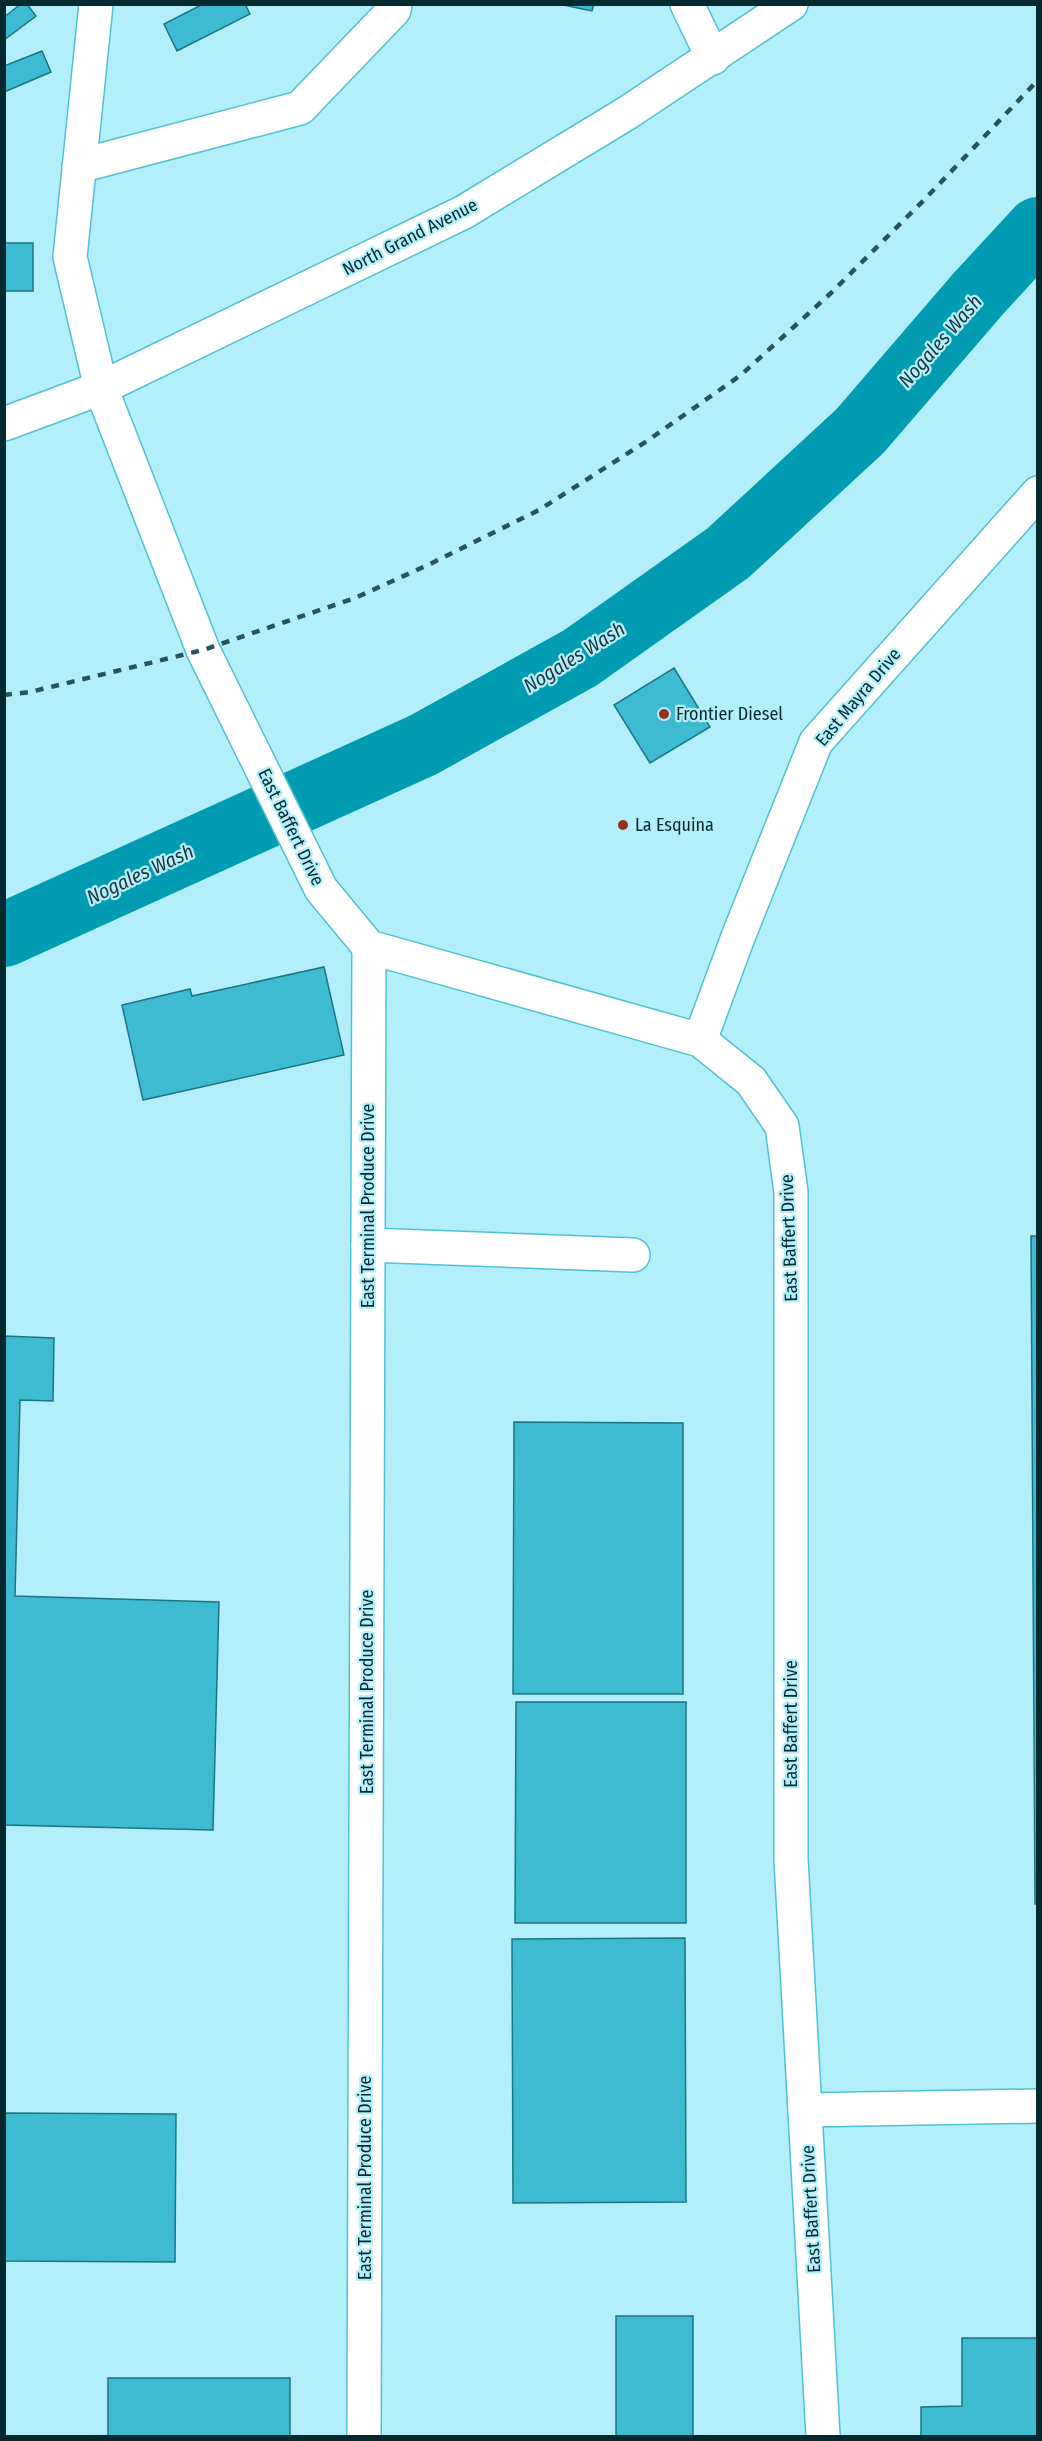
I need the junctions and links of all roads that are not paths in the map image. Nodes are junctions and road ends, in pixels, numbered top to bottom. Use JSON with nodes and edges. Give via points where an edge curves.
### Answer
{"nodes":[{"id":1,"x":96,"y":4,"type":"edge"},
{"id":2,"x":395,"y":4,"type":"edge"},
{"id":3,"x":687,"y":4,"type":"edge"},
{"id":4,"x":791,"y":4,"type":"edge"},
{"id":5,"x":713,"y":58,"type":"junction"},
{"id":6,"x":79,"y":166,"type":"junction"},
{"id":7,"x":101,"y":387,"type":"junction"},
{"id":8,"x":4,"y":424,"type":"edge"},
{"id":9,"x":1038,"y":493,"type":"edge"},
{"id":10,"x":369,"y":947,"type":"junction"},
{"id":11,"x":700,"y":1040,"type":"junction"},
{"id":12,"x":368,"y":1245,"type":"junction"},
{"id":13,"x":633,"y":1255,"type":"dead end"},
{"id":14,"x":1038,"y":2106,"type":"edge"},
{"id":15,"x":805,"y":2110,"type":"junction"},
{"id":16,"x":364,"y":2436,"type":"edge"},
{"id":17,"x":823,"y":2436,"type":"edge"}],
"edges":[{"from":1,"to":6,"type":"street","name":"East Baffert Drive"},
{"from":2,"to":6,"type":"street","via":[[394,10],[300,108]]},
{"from":3,"to":5,"type":"street"},
{"from":4,"to":5,"type":"street","name":"North Grand Avenue"},
{"from":5,"to":7,"type":"street","name":"North Grand Avenue","via":[[464,212]]},
{"from":6,"to":7,"type":"street","name":"East Baffert Drive","via":[[70,257]]},
{"from":7,"to":8,"type":"street","name":"North Grand Avenue"},
{"from":7,"to":10,"type":"street","name":"East Baffert Drive","via":[[203,650],[321,889]]},
{"from":9,"to":11,"type":"street","name":"East Mayra Drive","via":[[816,742]]},
{"from":10,"to":11,"type":"street","name":"East Baffert Drive"},
{"from":10,"to":12,"type":"street","name":"East Terminal Produce Drive"},
{"from":11,"to":15,"type":"street","name":"East Baffert Drive","via":[[751,1081],[782,1126],[791,1192],[791,1859]]},
{"from":12,"to":13,"type":"street"},
{"from":12,"to":16,"type":"street","name":"East Terminal Produce Drive"},
{"from":14,"to":15,"type":"street"},
{"from":15,"to":17,"type":"street","name":"East Baffert Drive"}]}
